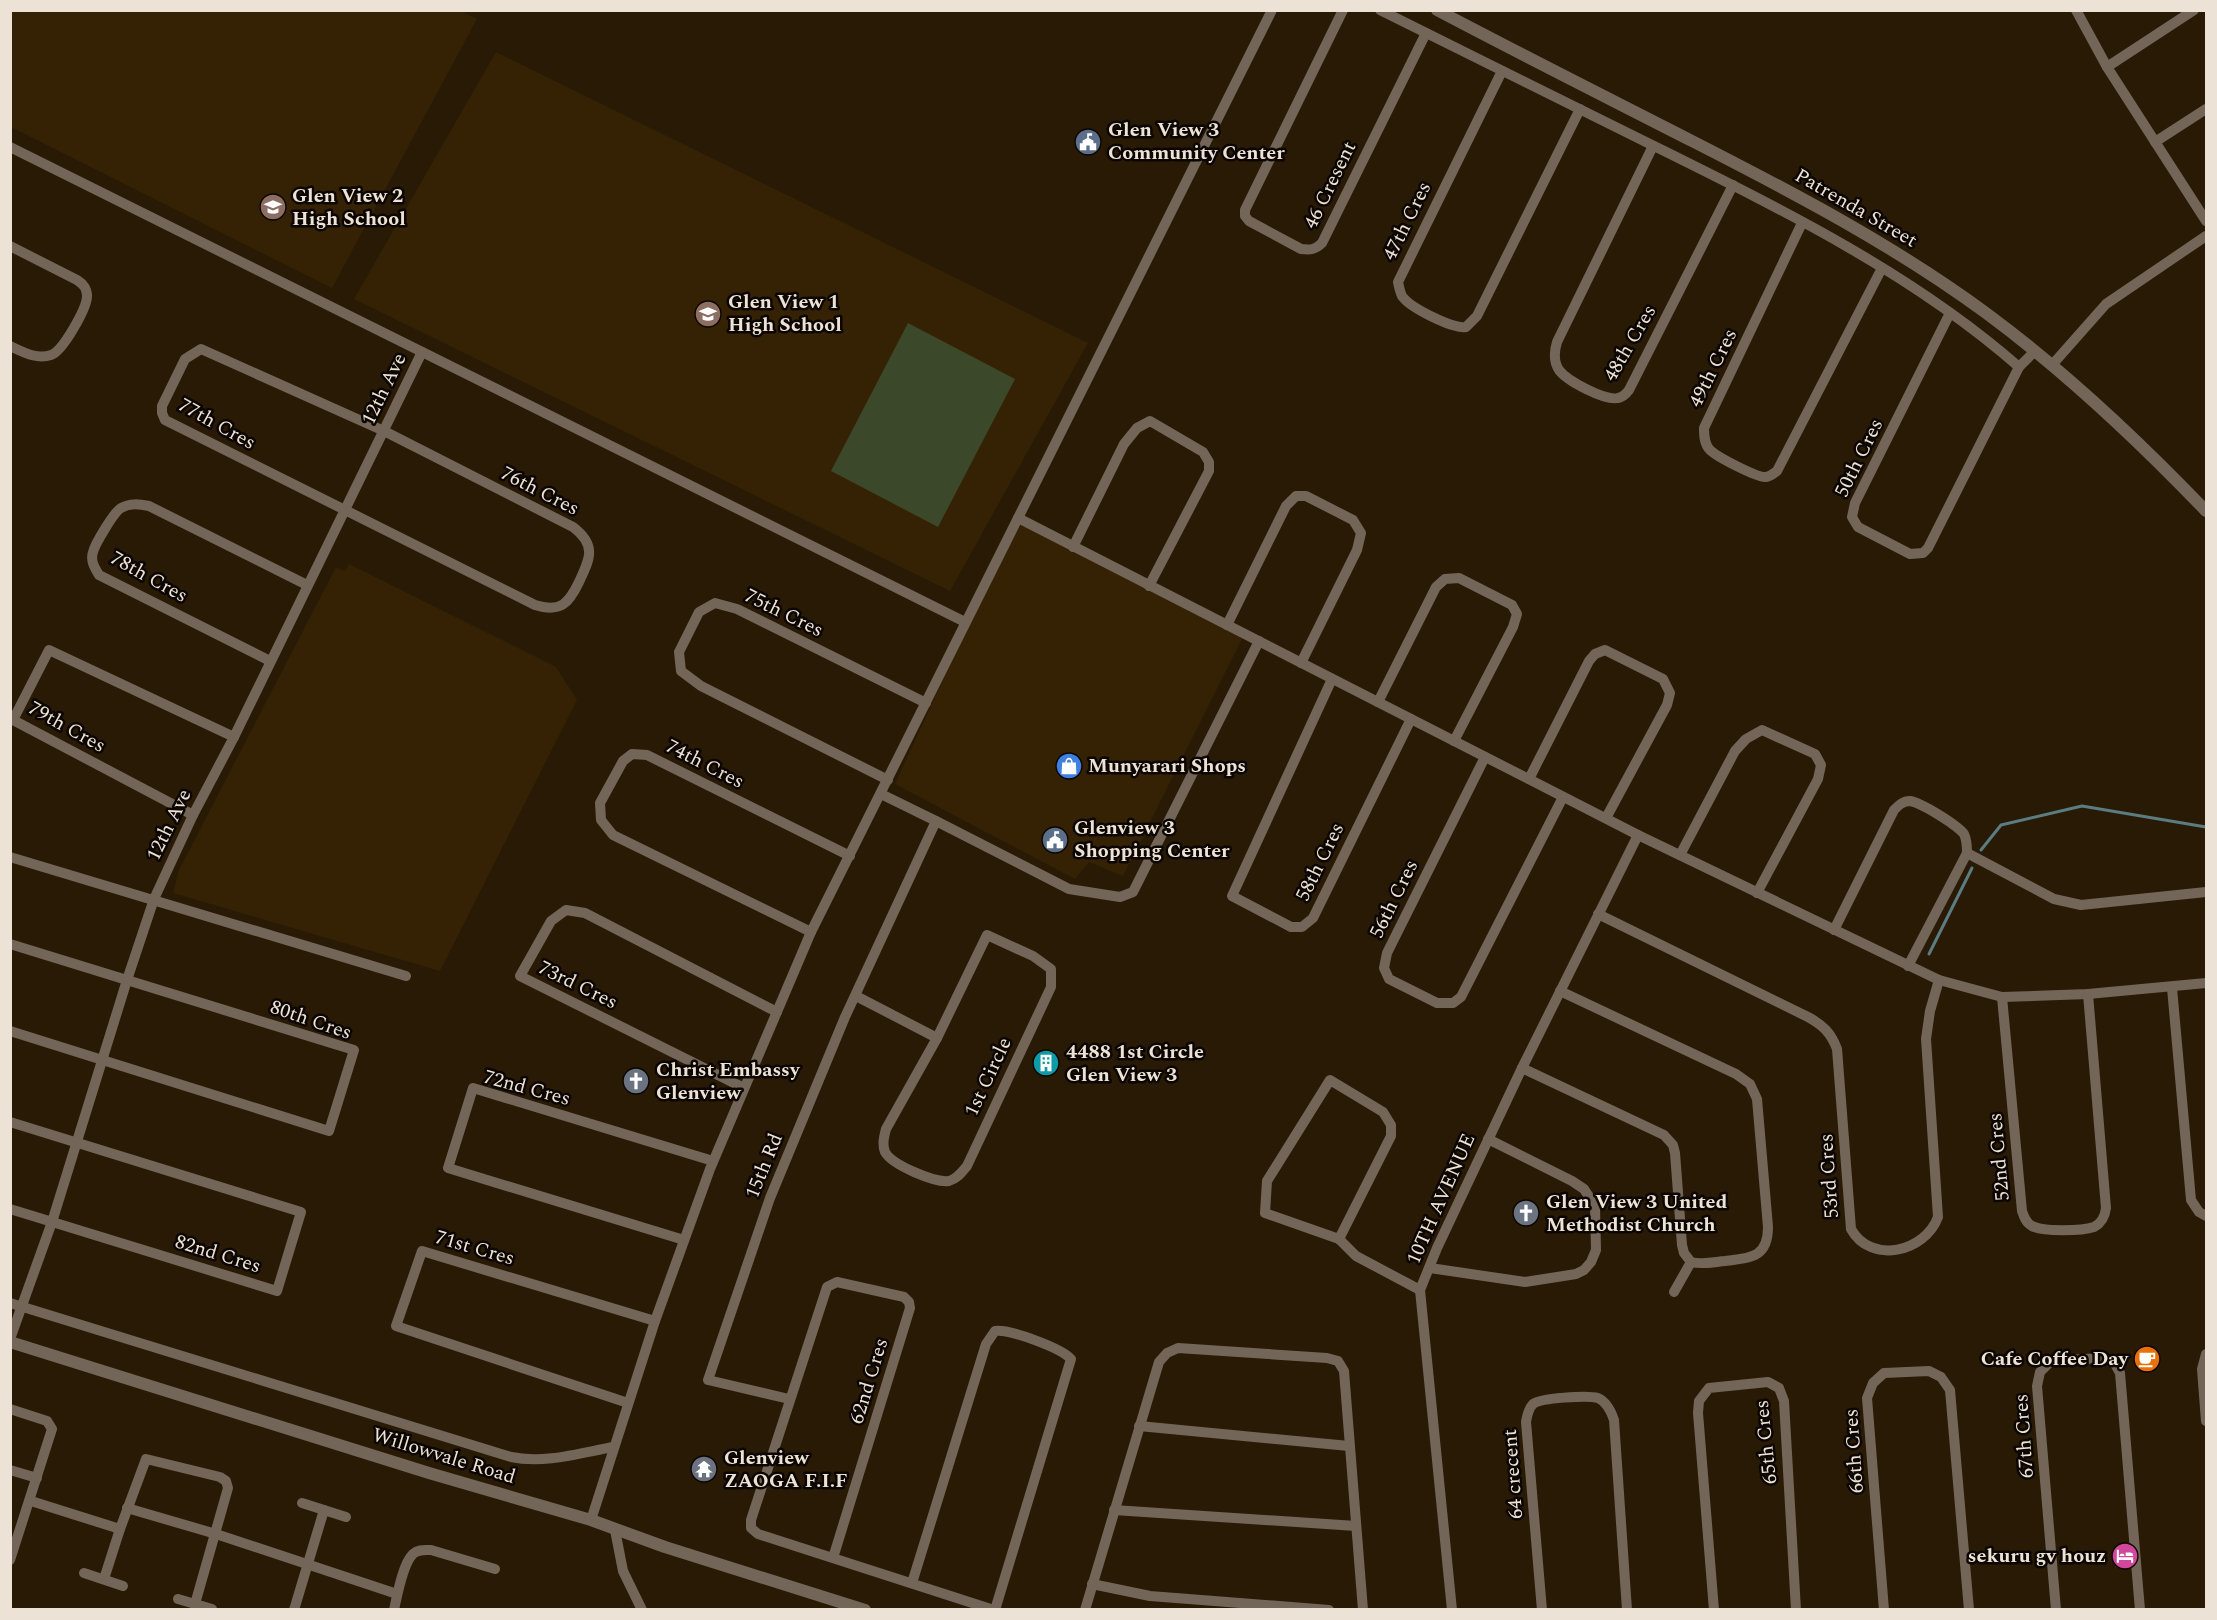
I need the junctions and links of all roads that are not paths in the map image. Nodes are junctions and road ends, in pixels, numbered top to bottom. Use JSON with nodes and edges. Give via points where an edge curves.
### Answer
{"nodes":[{"id":1,"x":1272,"y":10,"type":"edge"},
{"id":2,"x":1343,"y":10,"type":"edge"},
{"id":3,"x":1380,"y":10,"type":"edge"},
{"id":4,"x":1437,"y":10,"type":"edge"},
{"id":5,"x":2076,"y":10,"type":"edge"},
{"id":6,"x":2194,"y":10,"type":"edge"},
{"id":7,"x":1426,"y":33,"type":"junction"},
{"id":8,"x":2107,"y":67,"type":"junction"},
{"id":9,"x":1502,"y":71,"type":"junction"},
{"id":10,"x":1580,"y":109,"type":"junction"},
{"id":11,"x":2206,"y":109,"type":"edge"},
{"id":12,"x":2155,"y":142,"type":"junction"},
{"id":13,"x":1653,"y":146,"type":"junction"},
{"id":14,"x":10,"y":147,"type":"edge"},
{"id":15,"x":1733,"y":185,"type":"junction"},
{"id":16,"x":2203,"y":208,"type":"edge"},
{"id":17,"x":2206,"y":221,"type":"edge"},
{"id":18,"x":1803,"y":223,"type":"junction"},
{"id":19,"x":2206,"y":236,"type":"edge"},
{"id":20,"x":10,"y":246,"type":"edge"},
{"id":21,"x":1882,"y":268,"type":"junction"},
{"id":22,"x":1950,"y":313,"type":"junction"},
{"id":23,"x":10,"y":346,"type":"edge"},
{"id":24,"x":422,"y":351,"type":"junction"},
{"id":25,"x":2035,"y":351,"type":"junction"},
{"id":26,"x":2052,"y":365,"type":"junction"},
{"id":27,"x":2019,"y":367,"type":"junction"},
{"id":28,"x":384,"y":431,"type":"junction"},
{"id":29,"x":345,"y":509,"type":"junction"},
{"id":30,"x":2206,"y":511,"type":"edge"},
{"id":31,"x":1018,"y":518,"type":"junction"},
{"id":32,"x":1073,"y":547,"type":"junction"},
{"id":33,"x":308,"y":585,"type":"junction"},
{"id":34,"x":1149,"y":586,"type":"junction"},
{"id":35,"x":964,"y":622,"type":"junction"},
{"id":36,"x":1227,"y":625,"type":"junction"},
{"id":37,"x":1259,"y":642,"type":"junction"},
{"id":38,"x":270,"y":661,"type":"junction"},
{"id":39,"x":1301,"y":663,"type":"junction"},
{"id":40,"x":1332,"y":679,"type":"junction"},
{"id":41,"x":1378,"y":702,"type":"junction"},
{"id":42,"x":926,"y":703,"type":"junction"},
{"id":43,"x":1411,"y":719,"type":"junction"},
{"id":44,"x":12,"y":722,"type":"edge"},
{"id":45,"x":234,"y":737,"type":"junction"},
{"id":46,"x":1454,"y":741,"type":"junction"},
{"id":47,"x":1485,"y":757,"type":"junction"},
{"id":48,"x":1529,"y":779,"type":"junction"},
{"id":49,"x":888,"y":780,"type":"junction"},
{"id":50,"x":881,"y":794,"type":"junction"},
{"id":51,"x":1563,"y":796,"type":"junction"},
{"id":52,"x":193,"y":815,"type":"junction"},
{"id":53,"x":1606,"y":818,"type":"junction"},
{"id":54,"x":936,"y":821,"type":"junction"},
{"id":55,"x":1638,"y":835,"type":"junction"},
{"id":56,"x":1967,"y":853,"type":"junction"},
{"id":57,"x":1680,"y":855,"type":"junction"},
{"id":58,"x":850,"y":856,"type":"junction"},
{"id":59,"x":10,"y":857,"type":"edge"},
{"id":60,"x":2206,"y":892,"type":"edge"},
{"id":61,"x":1757,"y":893,"type":"junction"},
{"id":62,"x":154,"y":898,"type":"junction"},
{"id":63,"x":1599,"y":914,"type":"junction"},
{"id":64,"x":1834,"y":930,"type":"junction"},
{"id":65,"x":811,"y":932,"type":"junction"},
{"id":66,"x":10,"y":944,"type":"edge"},
{"id":67,"x":1908,"y":966,"type":"junction"},
{"id":68,"x":406,"y":976,"type":"dead end"},
{"id":69,"x":126,"y":980,"type":"junction"},
{"id":70,"x":1939,"y":980,"type":"junction"},
{"id":71,"x":2206,"y":983,"type":"edge"},
{"id":72,"x":2172,"y":988,"type":"junction"},
{"id":73,"x":1560,"y":991,"type":"junction"},
{"id":74,"x":2088,"y":994,"type":"junction"},
{"id":75,"x":856,"y":996,"type":"junction"},
{"id":76,"x":2002,"y":997,"type":"junction"},
{"id":77,"x":777,"y":1012,"type":"junction"},
{"id":78,"x":10,"y":1031,"type":"edge"},
{"id":79,"x":937,"y":1038,"type":"junction"},
{"id":80,"x":103,"y":1059,"type":"junction"},
{"id":81,"x":1522,"y":1068,"type":"junction"},
{"id":82,"x":744,"y":1088,"type":"junction"},
{"id":83,"x":10,"y":1122,"type":"edge"},
{"id":84,"x":1488,"y":1140,"type":"junction"},
{"id":85,"x":77,"y":1143,"type":"junction"},
{"id":86,"x":713,"y":1161,"type":"junction"},
{"id":87,"x":10,"y":1209,"type":"edge"},
{"id":88,"x":2206,"y":1216,"type":"edge"},
{"id":89,"x":52,"y":1222,"type":"junction"},
{"id":90,"x":1339,"y":1239,"type":"junction"},
{"id":91,"x":684,"y":1240,"type":"junction"},
{"id":92,"x":1691,"y":1262,"type":"junction"},
{"id":93,"x":1430,"y":1268,"type":"junction"},
{"id":94,"x":1420,"y":1290,"type":"junction"},
{"id":95,"x":1674,"y":1292,"type":"dead end"},
{"id":96,"x":10,"y":1303,"type":"edge"},
{"id":97,"x":23,"y":1307,"type":"junction"},
{"id":98,"x":655,"y":1321,"type":"junction"},
{"id":99,"x":10,"y":1341,"type":"edge"},
{"id":100,"x":2206,"y":1354,"type":"edge"},
{"id":101,"x":789,"y":1399,"type":"junction"},
{"id":102,"x":628,"y":1403,"type":"junction"},
{"id":103,"x":10,"y":1409,"type":"edge"},
{"id":104,"x":2206,"y":1421,"type":"edge"},
{"id":105,"x":1138,"y":1426,"type":"junction"},
{"id":106,"x":1348,"y":1446,"type":"junction"},
{"id":107,"x":613,"y":1447,"type":"junction"},
{"id":108,"x":10,"y":1470,"type":"edge"},
{"id":109,"x":37,"y":1478,"type":"junction"},
{"id":110,"x":30,"y":1501,"type":"junction"},
{"id":111,"x":302,"y":1503,"type":"dead end"},
{"id":112,"x":127,"y":1508,"type":"junction"},
{"id":113,"x":324,"y":1510,"type":"junction"},
{"id":114,"x":1114,"y":1510,"type":"junction"},
{"id":115,"x":346,"y":1517,"type":"dead end"},
{"id":116,"x":591,"y":1521,"type":"junction"},
{"id":117,"x":1356,"y":1526,"type":"junction"},
{"id":118,"x":120,"y":1529,"type":"junction"},
{"id":119,"x":615,"y":1530,"type":"junction"},
{"id":120,"x":216,"y":1534,"type":"junction"},
{"id":121,"x":833,"y":1558,"type":"junction"},
{"id":122,"x":10,"y":1560,"type":"edge"},
{"id":123,"x":308,"y":1565,"type":"junction"},
{"id":124,"x":495,"y":1569,"type":"dead end"},
{"id":125,"x":84,"y":1573,"type":"dead end"},
{"id":126,"x":104,"y":1579,"type":"junction"},
{"id":127,"x":912,"y":1583,"type":"junction"},
{"id":128,"x":1092,"y":1584,"type":"junction"},
{"id":129,"x":123,"y":1586,"type":"dead end"},
{"id":130,"x":397,"y":1594,"type":"junction"},
{"id":131,"x":178,"y":1599,"type":"dead end"},
{"id":132,"x":195,"y":1604,"type":"junction"},
{"id":133,"x":212,"y":1609,"type":"edge"},
{"id":134,"x":294,"y":1610,"type":"edge"},
{"id":135,"x":393,"y":1610,"type":"edge"},
{"id":136,"x":642,"y":1610,"type":"edge"},
{"id":137,"x":865,"y":1610,"type":"edge"},
{"id":138,"x":994,"y":1610,"type":"edge"},
{"id":139,"x":1085,"y":1610,"type":"edge"},
{"id":140,"x":1329,"y":1610,"type":"edge"},
{"id":141,"x":1363,"y":1610,"type":"edge"},
{"id":142,"x":1452,"y":1610,"type":"edge"},
{"id":143,"x":1542,"y":1610,"type":"edge"},
{"id":144,"x":1627,"y":1610,"type":"edge"},
{"id":145,"x":1714,"y":1610,"type":"edge"},
{"id":146,"x":1796,"y":1610,"type":"edge"},
{"id":147,"x":1884,"y":1610,"type":"edge"},
{"id":148,"x":1969,"y":1610,"type":"edge"},
{"id":149,"x":2056,"y":1610,"type":"edge"},
{"id":150,"x":2140,"y":1610,"type":"edge"}],
"edges":[{"from":1,"to":31,"type":"street"},
{"from":2,"to":7,"type":"street","name":"46 Cresent","via":[[1245,210],[1249,221],[1301,249],[1317,248],[1322,243]]},
{"from":3,"to":7,"type":"street"},
{"from":4,"to":25,"type":"street","name":"Patrenda Street","via":[[1814,203],[1938,279]]},
{"from":5,"to":8,"type":"street"},
{"from":6,"to":8,"type":"street"},
{"from":7,"to":9,"type":"street"},
{"from":8,"to":12,"type":"street"},
{"from":9,"to":10,"type":"street"},
{"from":9,"to":10,"type":"street","name":"47th Cres","via":[[1398,282],[1407,302],[1453,326],[1466,327],[1477,316]]},
{"from":10,"to":13,"type":"street"},
{"from":11,"to":12,"type":"street"},
{"from":12,"to":16,"type":"street"},
{"from":13,"to":15,"type":"street"},
{"from":13,"to":15,"type":"street","name":"48th Cres","via":[[1554,352],[1563,374],[1603,397],[1616,399],[1629,390]]},
{"from":14,"to":24,"type":"street"},
{"from":15,"to":18,"type":"street"},
{"from":16,"to":17,"type":"street"},
{"from":18,"to":21,"type":"street"},
{"from":18,"to":21,"type":"street","name":"49th Cres","via":[[1704,428],[1710,451],[1759,476],[1767,477],[1777,471]]},
{"from":19,"to":26,"type":"street","via":[[2106,304]]},
{"from":20,"to":23,"type":"street","via":[[77,280],[87,294],[61,349],[53,355],[31,355]]},
{"from":21,"to":22,"type":"street"},
{"from":22,"to":27,"type":"street"},
{"from":22,"to":27,"type":"street","name":"50th Cres","via":[[1855,504],[1852,517],[1858,526],[1910,554],[1929,548]]},
{"from":24,"to":28,"type":"street","name":"12th Ave"},
{"from":24,"to":35,"type":"street"},
{"from":25,"to":26,"type":"street","name":"Patrenda Street"},
{"from":25,"to":27,"type":"street","name":"50th Cres"},
{"from":26,"to":30,"type":"street","name":"Patrenda Street","via":[[2146,448]]},
{"from":28,"to":29,"type":"street","name":"12th Ave"},
{"from":28,"to":29,"type":"street","name":"77th Cres","via":[[208,351],[201,349],[185,358],[162,406],[165,420]]},
{"from":28,"to":29,"type":"street","name":"76th Cres","via":[[582,534],[590,554],[571,598],[557,608],[535,605]]},
{"from":29,"to":33,"type":"street","name":"12th Ave"},
{"from":31,"to":32,"type":"street"},
{"from":31,"to":35,"type":"street"},
{"from":32,"to":34,"type":"street"},
{"from":32,"to":34,"type":"street","via":[[1124,444],[1137,428],[1150,421],[1203,452],[1209,471]]},
{"from":33,"to":38,"type":"street","name":"12th Ave"},
{"from":33,"to":38,"type":"street","name":"78th Cres","via":[[140,504],[116,512],[93,552],[99,574]]},
{"from":34,"to":36,"type":"street"},
{"from":35,"to":42,"type":"street"},
{"from":36,"to":37,"type":"street"},
{"from":36,"to":39,"type":"street","via":[[1286,506],[1296,496],[1306,496],[1353,520],[1361,533],[1357,550]]},
{"from":37,"to":39,"type":"street"},
{"from":37,"to":54,"type":"street","via":[[1133,892],[1120,897],[1069,889]]},
{"from":38,"to":45,"type":"street","name":"12th Ave"},
{"from":39,"to":40,"type":"street"},
{"from":40,"to":41,"type":"street"},
{"from":40,"to":43,"type":"street","name":"58th Cres","via":[[1232,896],[1291,927],[1302,927],[1313,918]]},
{"from":41,"to":43,"type":"street"},
{"from":41,"to":46,"type":"street","via":[[1436,587],[1445,579],[1459,578],[1512,605],[1517,614],[1513,627]]},
{"from":42,"to":49,"type":"street"},
{"from":42,"to":49,"type":"street","name":"75th Cres","via":[[738,609],[715,603],[699,612],[679,652],[681,670],[701,686]]},
{"from":43,"to":46,"type":"street"},
{"from":44,"to":45,"type":"street","name":"79th Cres","via":[[49,650]]},
{"from":44,"to":52,"type":"street","name":"79th Cres"},
{"from":45,"to":52,"type":"street","name":"12th Ave"},
{"from":46,"to":47,"type":"street"},
{"from":47,"to":48,"type":"street"},
{"from":47,"to":51,"type":"street","name":"56th Cres","via":[[1387,953],[1384,968],[1389,978],[1437,1003],[1453,1003],[1461,997]]},
{"from":48,"to":51,"type":"street"},
{"from":48,"to":53,"type":"street","via":[[1595,654],[1605,650],[1663,679],[1670,693],[1667,705]]},
{"from":49,"to":50,"type":"street"},
{"from":50,"to":54,"type":"street"},
{"from":50,"to":58,"type":"street"},
{"from":51,"to":53,"type":"street"},
{"from":52,"to":62,"type":"street","name":"12th Ave"},
{"from":53,"to":55,"type":"street"},
{"from":54,"to":75,"type":"street","name":"15th Rd"},
{"from":55,"to":57,"type":"street"},
{"from":55,"to":63,"type":"street","name":"10TH AVENUE"},
{"from":56,"to":60,"type":"street","via":[[2054,898],[2081,905]]},
{"from":56,"to":64,"type":"street","via":[[1963,832],[1955,825],[1918,804],[1901,803]]},
{"from":56,"to":67,"type":"street"},
{"from":57,"to":61,"type":"street"},
{"from":57,"to":61,"type":"street","via":[[1735,751],[1746,739],[1762,730],[1815,754],[1821,765],[1818,779]]},
{"from":58,"to":65,"type":"street"},
{"from":58,"to":65,"type":"street","name":"74th Cres","via":[[647,755],[632,754],[623,761],[600,803],[601,820],[613,835]]},
{"from":59,"to":62,"type":"street"},
{"from":61,"to":64,"type":"street"},
{"from":62,"to":68,"type":"street"},
{"from":62,"to":69,"type":"street","name":"12th Ave"},
{"from":63,"to":70,"type":"street","name":"53rd Cres","via":[[1808,1017],[1828,1032],[1837,1049],[1851,1229],[1865,1246],[1878,1249],[1912,1246],[1930,1232],[1938,1217],[1926,1039]]},
{"from":63,"to":73,"type":"street","name":"10TH AVENUE"},
{"from":64,"to":67,"type":"street"},
{"from":65,"to":77,"type":"street"},
{"from":66,"to":69,"type":"street"},
{"from":67,"to":70,"type":"street"},
{"from":69,"to":80,"type":"street","name":"12th Ave"},
{"from":69,"to":80,"type":"street","name":"80th Cres","via":[[354,1050],[329,1131]]},
{"from":70,"to":76,"type":"street"},
{"from":71,"to":72,"type":"street"},
{"from":72,"to":74,"type":"street"},
{"from":72,"to":88,"type":"street","via":[[2192,1200]]},
{"from":73,"to":81,"type":"street","name":"10TH AVENUE"},
{"from":73,"to":92,"type":"street","via":[[1744,1078],[1755,1091],[1768,1227],[1765,1246],[1750,1258]]},
{"from":74,"to":76,"type":"street"},
{"from":74,"to":76,"type":"street","name":"52nd Cres","via":[[2106,1208],[2104,1217],[2094,1227],[2059,1230],[2032,1226],[2022,1211]]},
{"from":75,"to":79,"type":"street"},
{"from":75,"to":101,"type":"street","name":"15th Rd","via":[[770,1198],[708,1380]]},
{"from":77,"to":82,"type":"street"},
{"from":77,"to":82,"type":"street","name":"73rd Cres","via":[[585,913],[566,910],[551,921],[520,976]]},
{"from":78,"to":80,"type":"street"},
{"from":79,"to":79,"type":"street","name":"1st Circle","via":[[987,935],[1033,956],[1051,969],[1051,987],[967,1166],[960,1176],[949,1181],[930,1178],[891,1160],[883,1141]]},
{"from":80,"to":85,"type":"street","name":"12th Ave"},
{"from":81,"to":84,"type":"street","name":"10TH AVENUE"},
{"from":81,"to":92,"type":"street","via":[[1669,1139],[1675,1153],[1683,1253]]},
{"from":82,"to":86,"type":"street"},
{"from":83,"to":85,"type":"street"},
{"from":84,"to":93,"type":"street","name":"10TH AVENUE"},
{"from":84,"to":93,"type":"street","via":[[1584,1189],[1595,1206],[1596,1250],[1591,1262],[1576,1274],[1526,1282]]},
{"from":85,"to":89,"type":"street","name":"12th Ave"},
{"from":85,"to":89,"type":"street","name":"82nd Cres","via":[[301,1212],[277,1291]]},
{"from":86,"to":91,"type":"street"},
{"from":86,"to":91,"type":"street","name":"72nd Cres","via":[[473,1088],[448,1168]]},
{"from":87,"to":89,"type":"street"},
{"from":89,"to":97,"type":"street","name":"12th Ave"},
{"from":90,"to":90,"type":"street","via":[[1391,1136],[1391,1125],[1383,1112],[1330,1080],[1268,1181],[1265,1213]]},
{"from":90,"to":94,"type":"street","via":[[1356,1256]]},
{"from":91,"to":98,"type":"street"},
{"from":92,"to":95,"type":"street"},
{"from":93,"to":94,"type":"street","name":"10TH AVENUE"},
{"from":94,"to":142,"type":"street","name":"10TH AVENUE"},
{"from":96,"to":97,"type":"street"},
{"from":97,"to":99,"type":"street","name":"12th Ave"},
{"from":97,"to":107,"type":"street","via":[[511,1457],[541,1459]]},
{"from":98,"to":102,"type":"street"},
{"from":98,"to":102,"type":"street","name":"71st Cres","via":[[422,1251],[396,1326]]},
{"from":99,"to":116,"type":"street","name":"Willowvale Road"},
{"from":100,"to":104,"type":"street","via":[[2202,1369]]},
{"from":101,"to":121,"type":"street","name":"62nd Cres","via":[[751,1528]]},
{"from":101,"to":121,"type":"street","name":"62nd Cres","via":[[830,1284],[840,1282],[907,1299],[910,1308]]},
{"from":102,"to":107,"type":"street"},
{"from":103,"to":109,"type":"street","via":[[47,1421],[52,1429]]},
{"from":105,"to":106,"type":"street"},
{"from":105,"to":106,"type":"street","via":[[1159,1362],[1178,1348],[1327,1358],[1338,1361],[1344,1371]]},
{"from":105,"to":114,"type":"street"},
{"from":106,"to":117,"type":"street"},
{"from":107,"to":116,"type":"street"},
{"from":108,"to":109,"type":"street"},
{"from":109,"to":110,"type":"street"},
{"from":110,"to":118,"type":"street"},
{"from":110,"to":122,"type":"street"},
{"from":111,"to":113,"type":"street"},
{"from":112,"to":118,"type":"street"},
{"from":112,"to":120,"type":"street"},
{"from":112,"to":120,"type":"street","via":[[146,1459],[220,1477],[228,1488]]},
{"from":113,"to":115,"type":"street"},
{"from":113,"to":123,"type":"street"},
{"from":114,"to":117,"type":"street"},
{"from":114,"to":128,"type":"street"},
{"from":116,"to":119,"type":"street","name":"Willowvale Road"},
{"from":117,"to":141,"type":"street"},
{"from":118,"to":126,"type":"street"},
{"from":119,"to":136,"type":"street","via":[[623,1571]]},
{"from":119,"to":137,"type":"street","name":"Willowvale Road"},
{"from":120,"to":123,"type":"street"},
{"from":120,"to":132,"type":"street"},
{"from":121,"to":127,"type":"street"},
{"from":123,"to":130,"type":"street"},
{"from":123,"to":134,"type":"street"},
{"from":124,"to":130,"type":"street","via":[[421,1550],[408,1560]]},
{"from":125,"to":126,"type":"street"},
{"from":126,"to":129,"type":"street"},
{"from":127,"to":138,"type":"street"},
{"from":127,"to":138,"type":"street","via":[[986,1344],[995,1330],[1005,1331],[1064,1352],[1071,1359]]},
{"from":128,"to":139,"type":"street"},
{"from":128,"to":140,"type":"street","via":[[1150,1596]]},
{"from":130,"to":135,"type":"street"},
{"from":131,"to":132,"type":"street"},
{"from":132,"to":133,"type":"street"},
{"from":143,"to":144,"type":"street","name":"64 crecent","via":[[1528,1412],[1542,1400],[1589,1397],[1606,1403],[1614,1420]]},
{"from":145,"to":146,"type":"street","name":"65th Cres","via":[[1699,1401],[1709,1388],[1767,1382],[1779,1388],[1784,1401]]},
{"from":147,"to":148,"type":"street","name":"66th Cres","via":[[1867,1398],[1873,1383],[1884,1373],[1929,1371],[1941,1377],[1950,1390]]},
{"from":149,"to":150,"type":"street","name":"67th Cres","via":[[2037,1386],[2040,1372],[2051,1361],[2102,1358],[2114,1362],[2120,1373]]}]}
